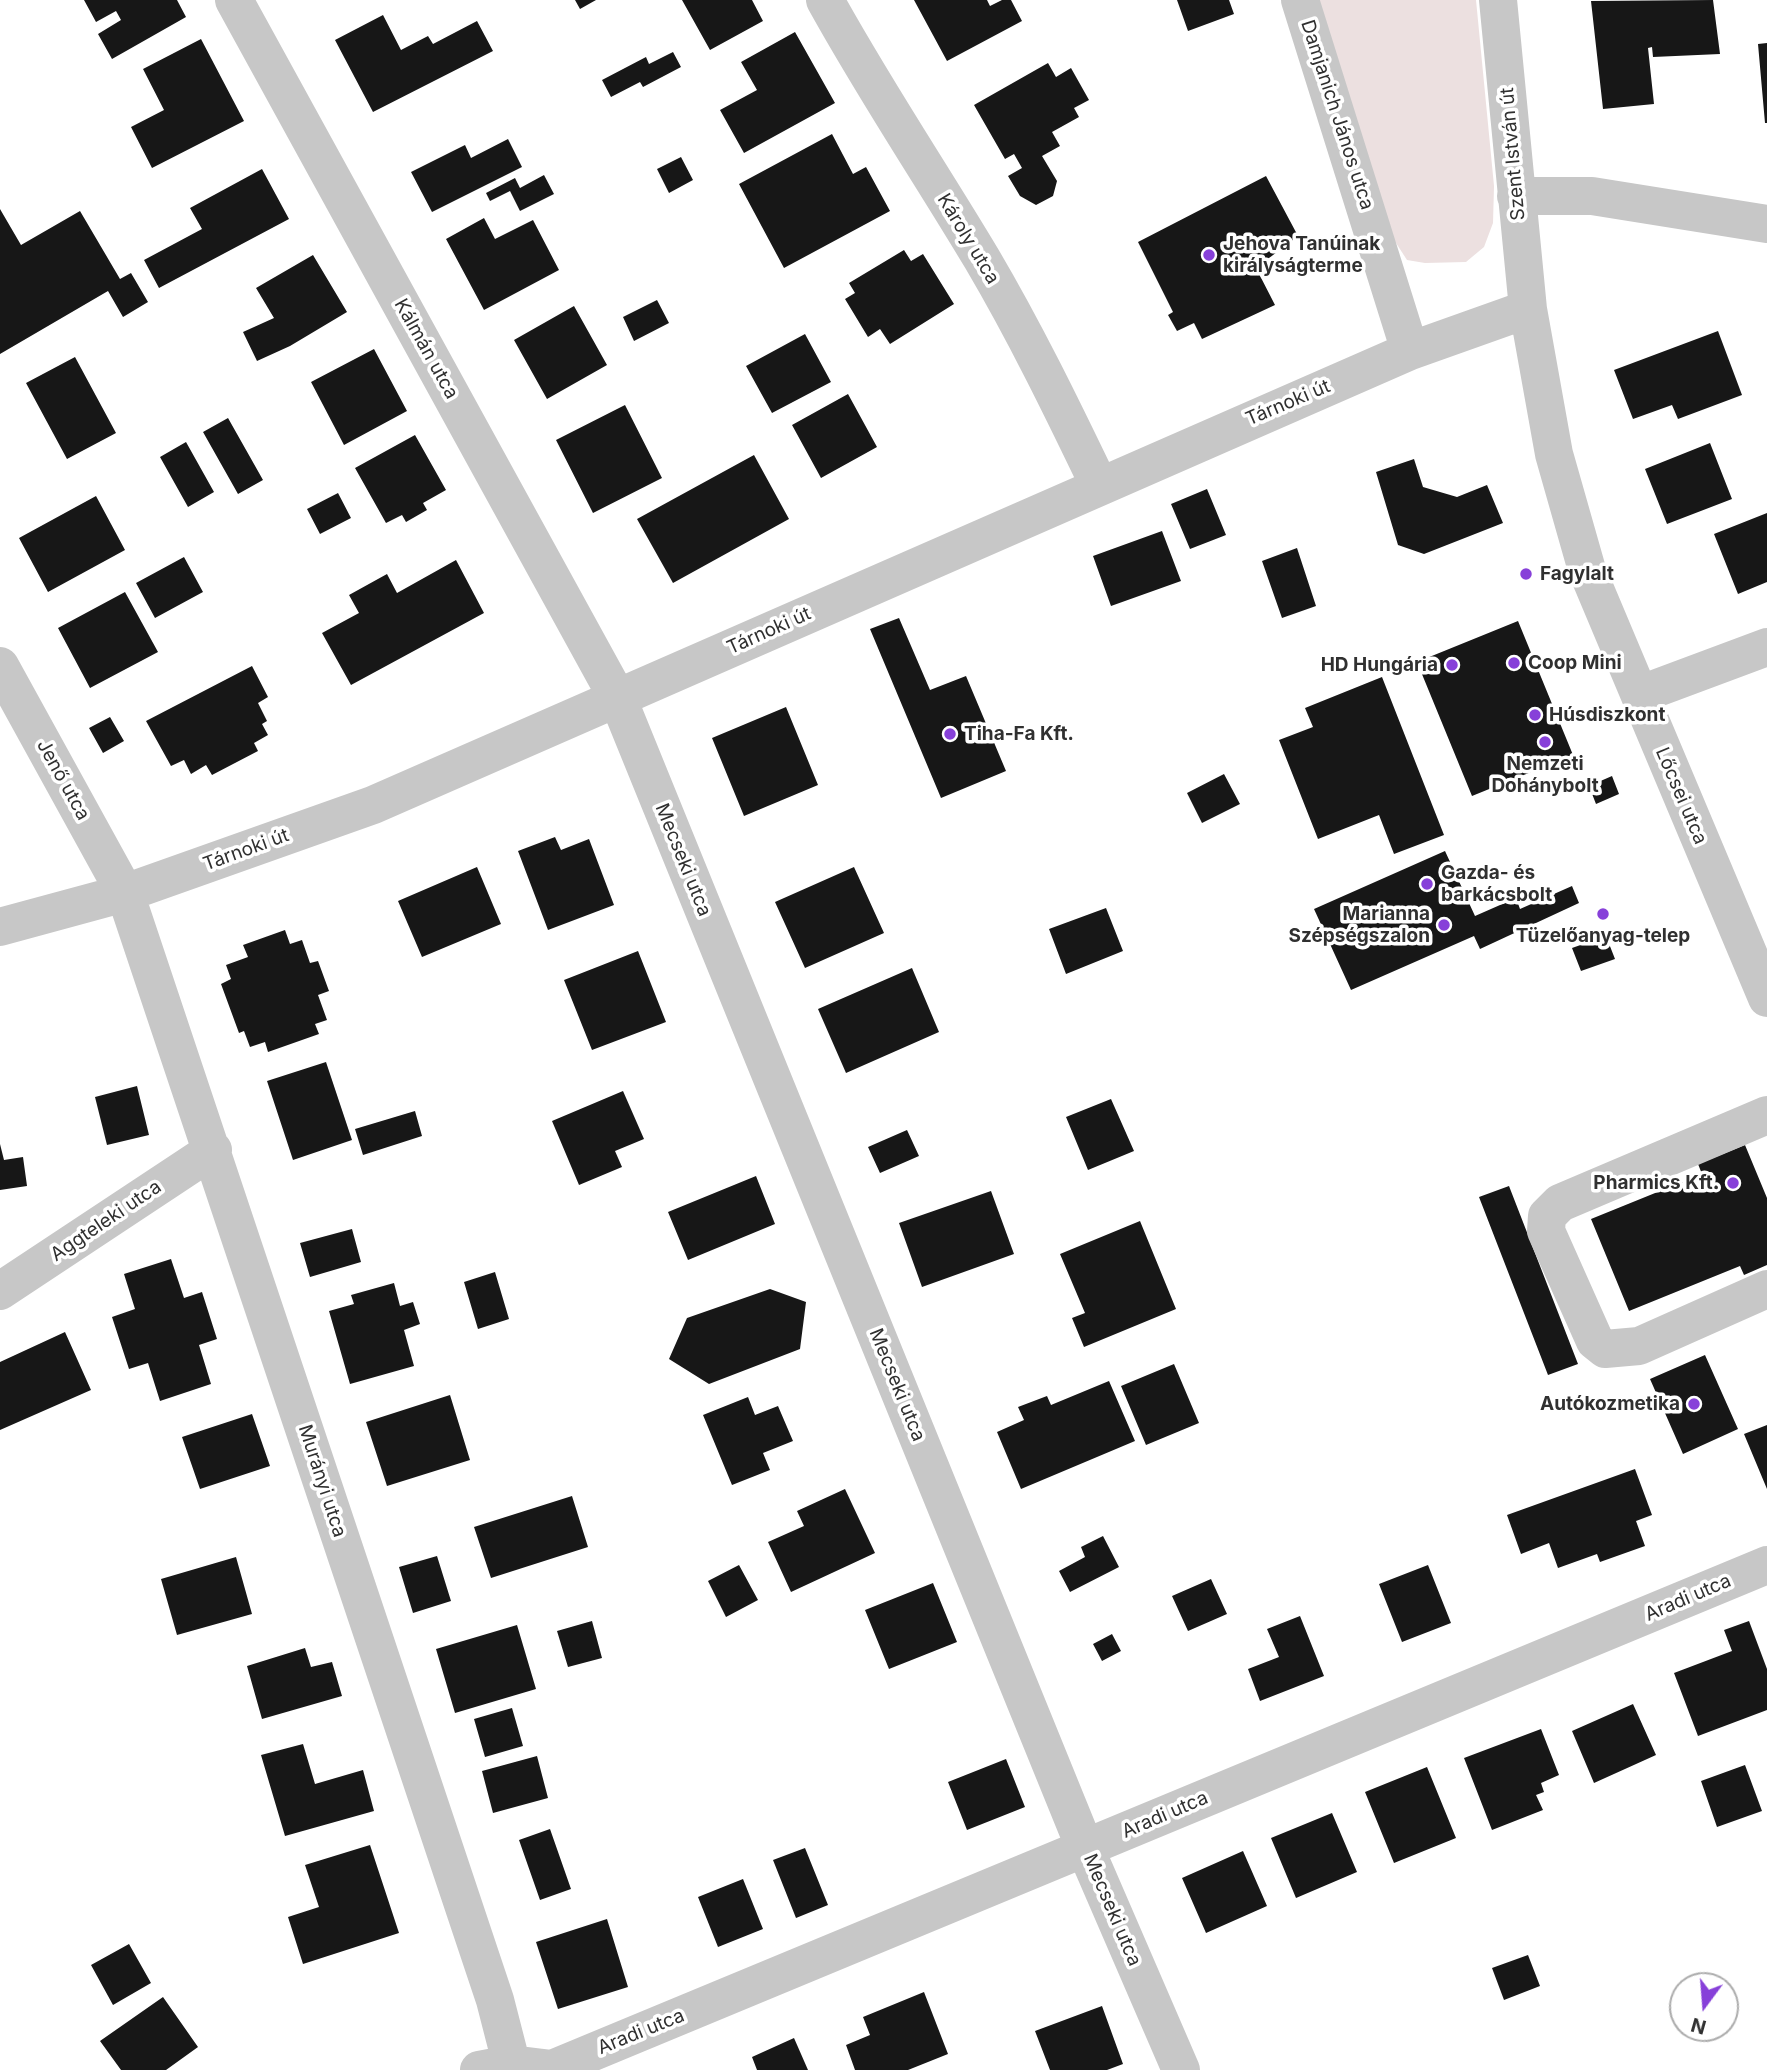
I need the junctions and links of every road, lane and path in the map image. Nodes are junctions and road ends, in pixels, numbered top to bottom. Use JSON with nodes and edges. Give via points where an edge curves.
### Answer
{"nodes":[{"id":1,"x":234,"y":0,"type":"edge"},
{"id":2,"x":825,"y":0,"type":"edge"},
{"id":3,"x":1300,"y":0,"type":"edge"},
{"id":4,"x":1498,"y":0,"type":"edge"},
{"id":5,"x":1516,"y":196,"type":"junction"},
{"id":6,"x":1767,"y":223,"type":"edge"},
{"id":7,"x":1528,"y":309,"type":"junction"},
{"id":8,"x":1410,"y":351,"type":"junction"},
{"id":9,"x":1099,"y":485,"type":"junction"},
{"id":10,"x":1767,"y":647,"type":"edge"},
{"id":11,"x":0,"y":666,"type":"edge"},
{"id":12,"x":1641,"y":694,"type":"junction"},
{"id":13,"x":618,"y":699,"type":"junction"},
{"id":14,"x":125,"y":893,"type":"junction"},
{"id":15,"x":0,"y":927,"type":"edge"},
{"id":16,"x":1767,"y":998,"type":"edge"},
{"id":17,"x":1767,"y":1115,"type":"edge"},
{"id":18,"x":213,"y":1150,"type":"junction"},
{"id":19,"x":1767,"y":1289,"type":"edge"},
{"id":20,"x":0,"y":1291,"type":"edge"},
{"id":21,"x":1767,"y":1565,"type":"edge"},
{"id":22,"x":1085,"y":1848,"type":"junction"},
{"id":23,"x":501,"y":2068,"type":"edge"},
{"id":24,"x":1181,"y":2070,"type":"edge"}],
"edges":[{"from":1,"to":13,"type":"street","name":"Kálmán utca"},
{"from":2,"to":9,"type":"street","name":"Károly utca","via":[[862,68],[981,257],[1042,365]]},
{"from":3,"to":8,"type":"street","name":"Damjanich János utca"},
{"from":4,"to":5,"type":"street","name":"Szent István út"},
{"from":5,"to":6,"type":"street","via":[[1592,196]]},
{"from":5,"to":7,"type":"street","name":"Szent István út"},
{"from":7,"to":8,"type":"street","name":"Tárnoki út"},
{"from":7,"to":12,"type":"street","name":"Lőcsei utca","via":[[1554,454],[1587,570]]},
{"from":8,"to":9,"type":"street","name":"Tárnoki út"},
{"from":9,"to":13,"type":"street","name":"Tárnoki út"},
{"from":10,"to":12,"type":"street"},
{"from":11,"to":14,"type":"street","name":"Jenő utca"},
{"from":12,"to":16,"type":"street","name":"Lőcsei utca"},
{"from":13,"to":14,"type":"street","name":"Tárnoki út","via":[[373,805]]},
{"from":13,"to":22,"type":"street","name":"Mecseki utca"},
{"from":14,"to":15,"type":"street","name":"Tárnoki út"},
{"from":14,"to":18,"type":"street","name":"Murányi utca"},
{"from":17,"to":19,"type":"street","via":[[1560,1203],[1548,1216],[1546,1231],[1595,1341],[1605,1349],[1639,1346]]},
{"from":18,"to":20,"type":"street","name":"Aggteleki utca"},
{"from":18,"to":23,"type":"street","name":"Murányi utca","via":[[495,2000]]},
{"from":21,"to":22,"type":"street","name":"Aradi utca"},
{"from":22,"to":23,"type":"street","name":"Aradi utca","via":[[552,2069]]},
{"from":22,"to":24,"type":"street","name":"Mecseki utca"}]}
